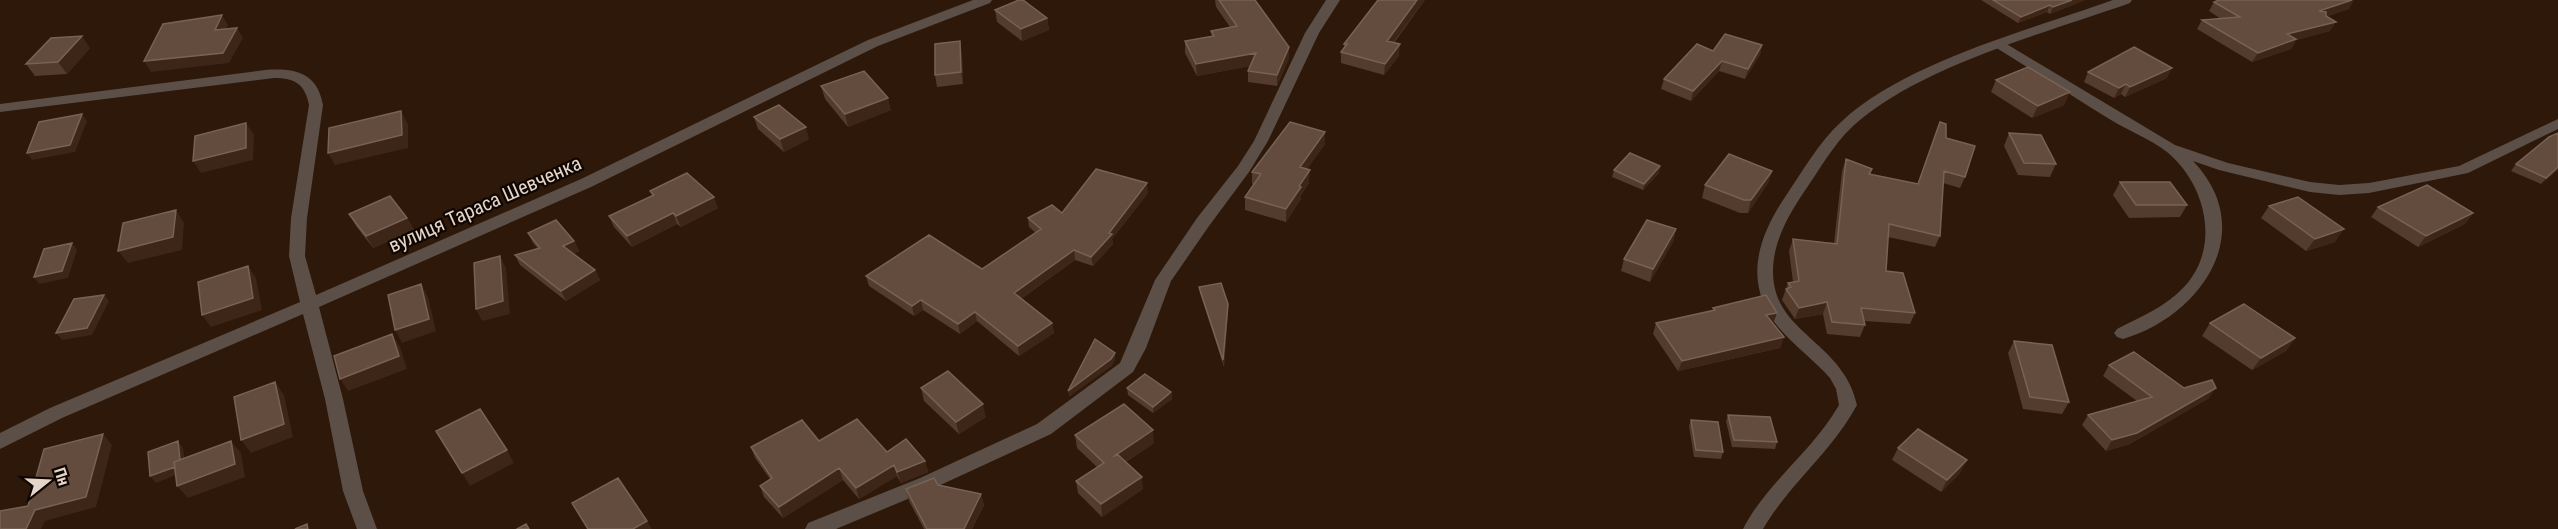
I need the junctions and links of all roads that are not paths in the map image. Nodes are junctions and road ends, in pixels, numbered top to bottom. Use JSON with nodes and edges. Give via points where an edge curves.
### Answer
{"nodes":[{"id":1,"x":985,"y":0,"type":"edge"},
{"id":2,"x":1333,"y":0,"type":"edge"},
{"id":3,"x":2125,"y":0,"type":"edge"},
{"id":4,"x":2001,"y":44,"type":"junction"},
{"id":5,"x":0,"y":108,"type":"edge"},
{"id":6,"x":2558,"y":123,"type":"edge"},
{"id":7,"x":2170,"y":148,"type":"junction"},
{"id":8,"x":309,"y":304,"type":"junction"},
{"id":9,"x":2123,"y":333,"type":"dead end"},
{"id":10,"x":0,"y":441,"type":"edge"},
{"id":11,"x":368,"y":529,"type":"edge"},
{"id":12,"x":815,"y":529,"type":"edge"},
{"id":13,"x":1753,"y":529,"type":"edge"}],
"edges":[{"from":1,"to":8,"type":"street","name":"вулиця Тараса Шевченка","via":[[873,43],[546,201]]},
{"from":2,"to":12,"type":"street","via":[[1312,33],[1244,170],[1163,280],[1127,367],[1044,429]]},
{"from":3,"to":4,"type":"street"},
{"from":4,"to":7,"type":"street"},
{"from":4,"to":13,"type":"street","via":[[1898,88],[1849,122],[1811,170],[1774,228],[1766,249],[1768,292],[1778,312],[1836,372],[1844,385],[1848,405],[1818,447],[1772,498]]},
{"from":5,"to":8,"type":"street","via":[[265,74],[289,74],[307,82],[313,88],[316,105],[297,256]]},
{"from":6,"to":7,"type":"street","via":[[2463,170],[2351,190],[2294,184],[2224,167]]},
{"from":7,"to":9,"type":"street","via":[[2196,174],[2207,193],[2213,219],[2212,250],[2203,276],[2189,292]]},
{"from":8,"to":10,"type":"street","name":"вулиця Тараса Шевченка"},
{"from":8,"to":11,"type":"street","via":[[353,491]]}]}
